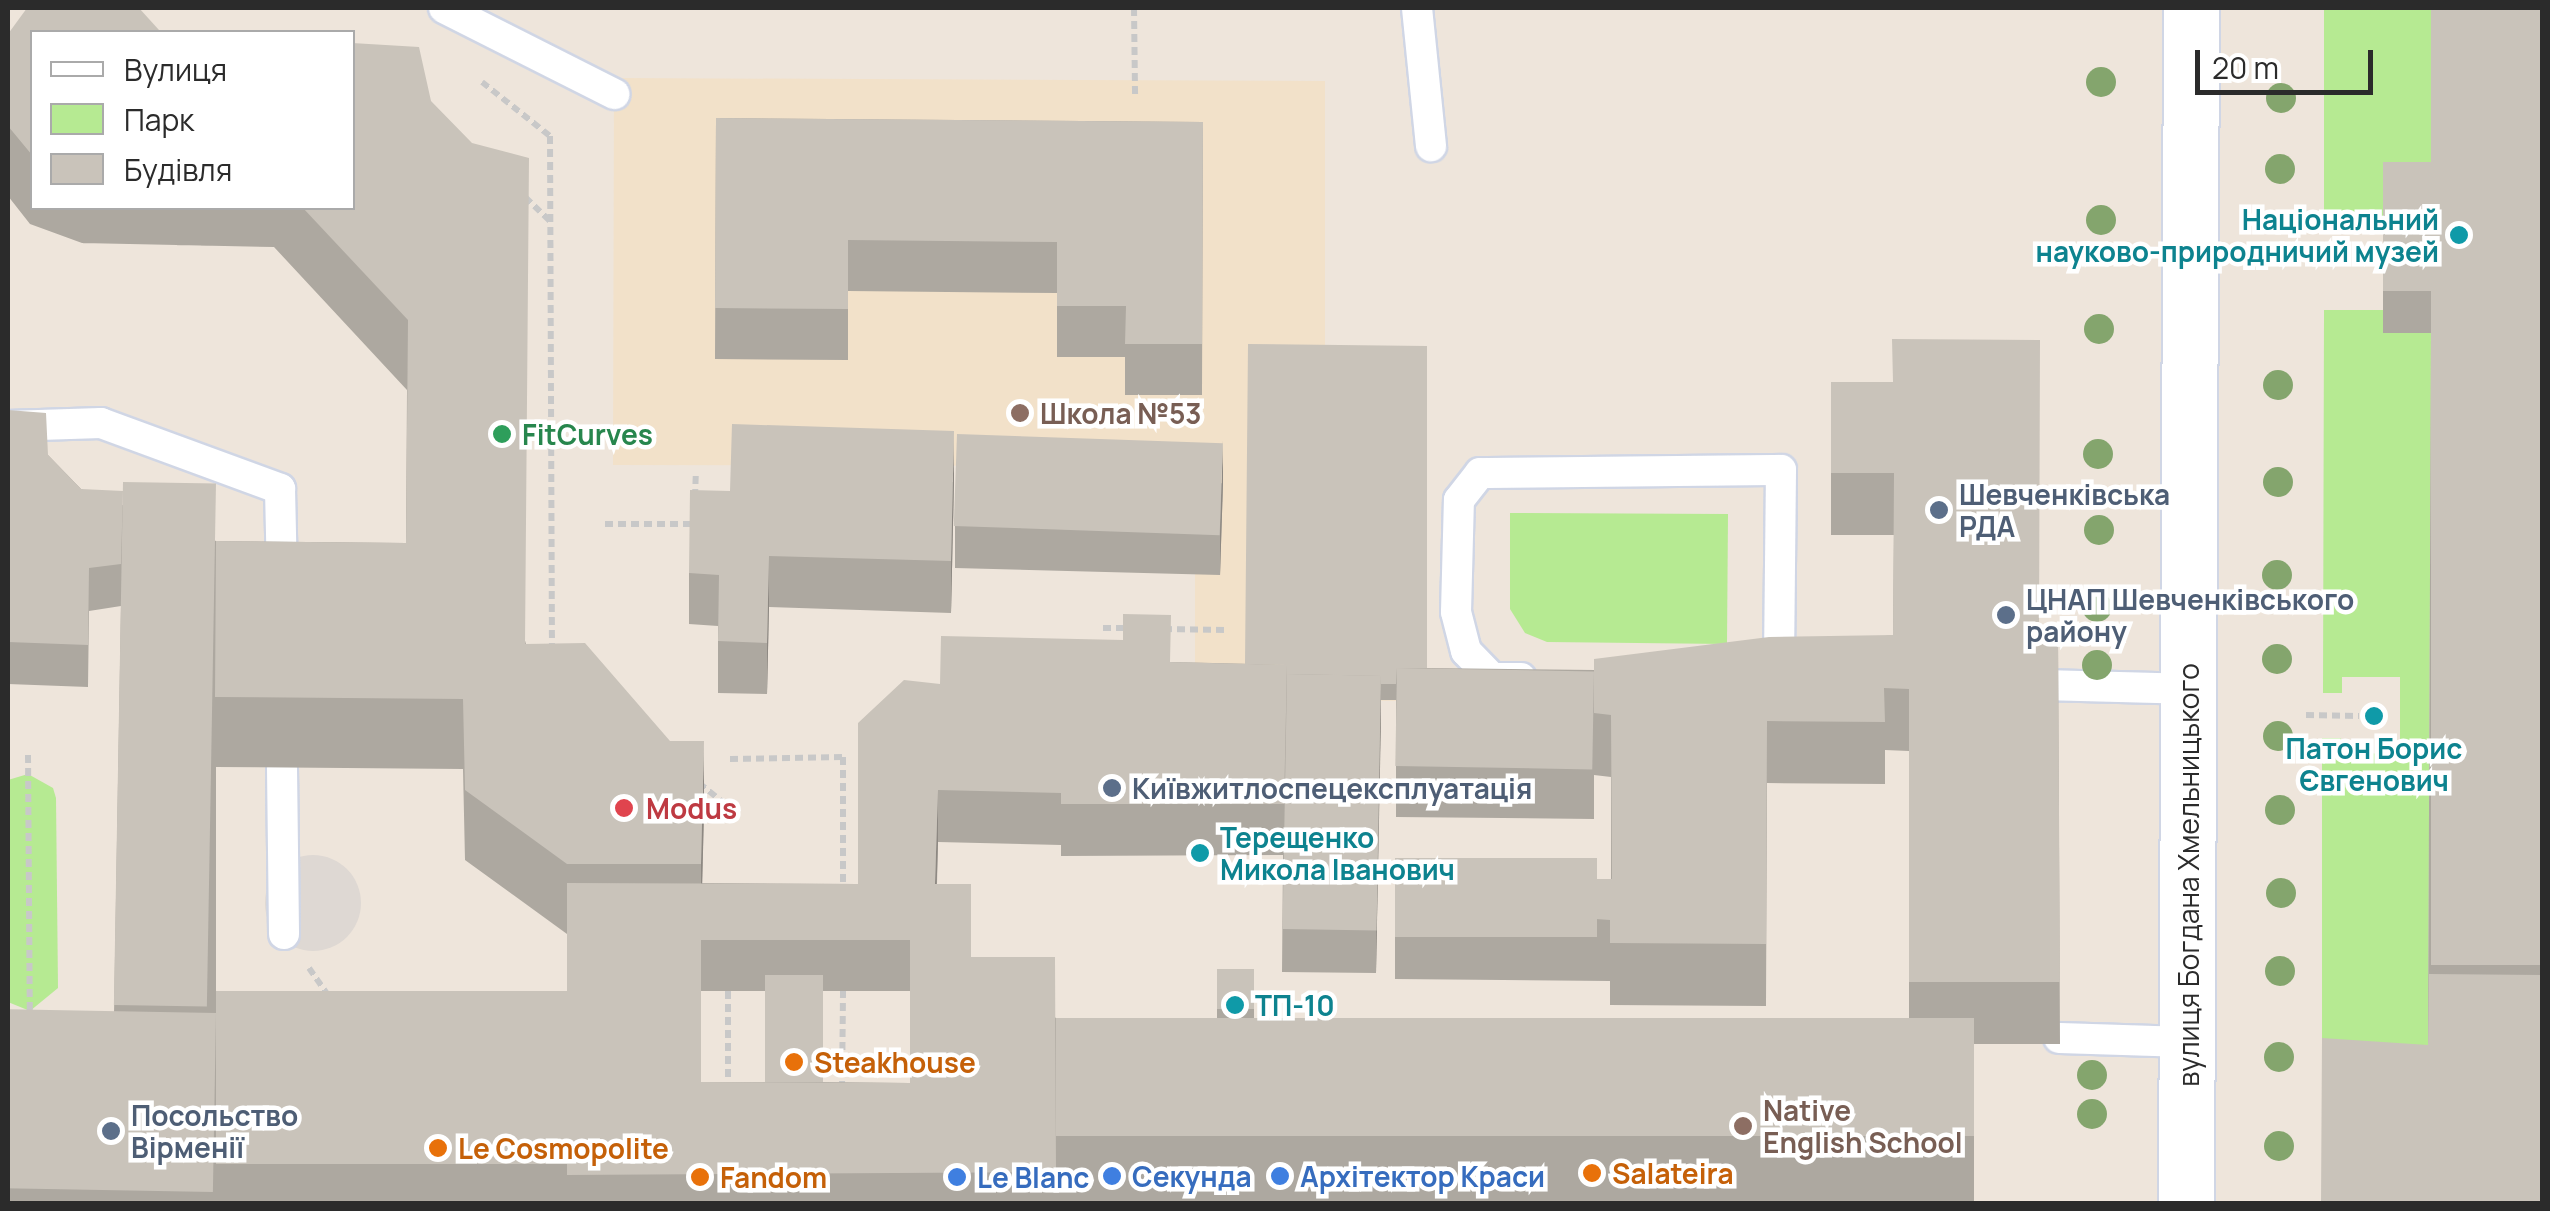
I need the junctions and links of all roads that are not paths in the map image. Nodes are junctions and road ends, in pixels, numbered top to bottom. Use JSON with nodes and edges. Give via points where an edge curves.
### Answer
{"nodes":[{"id":1,"x":444,"y":8,"type":"edge"},
{"id":2,"x":1417,"y":8,"type":"edge"},
{"id":3,"x":2192,"y":8,"type":"edge"},
{"id":4,"x":614,"y":94,"type":"dead end"},
{"id":5,"x":1431,"y":146,"type":"dead end"},
{"id":6,"x":8,"y":426,"type":"edge"},
{"id":7,"x":282,"y":612,"type":"edge"},
{"id":8,"x":1550,"y":679,"type":"edge"},
{"id":9,"x":1741,"y":684,"type":"edge"},
{"id":10,"x":1818,"y":684,"type":"edge"},
{"id":11,"x":2039,"y":684,"type":"edge"},
{"id":12,"x":1779,"y":685,"type":"junction"},
{"id":13,"x":2188,"y":688,"type":"junction"},
{"id":14,"x":282,"y":768,"type":"dead end"},
{"id":15,"x":284,"y":934,"type":"road end"},
{"id":16,"x":2059,"y":1038,"type":"edge"},
{"id":17,"x":2187,"y":1042,"type":"junction"},
{"id":18,"x":2186,"y":1204,"type":"edge"}],
"edges":[{"from":1,"to":4,"type":"lane"},
{"from":2,"to":5,"type":"lane"},
{"from":3,"to":13,"type":"street","name":"вулиця Богдана Хмельницького"},
{"from":6,"to":7,"type":"lane","via":[[101,423],[280,490]]},
{"from":8,"to":12,"type":"lane","via":[[1492,678],[1466,651],[1456,612],[1459,500],[1480,473],[1781,470]]},
{"from":9,"to":12,"type":"lane"},
{"from":10,"to":12,"type":"lane"},
{"from":11,"to":13,"type":"lane"},
{"from":13,"to":17,"type":"street","name":"вулиця Богдана Хмельницького"},
{"from":14,"to":15,"type":"lane"},
{"from":16,"to":17,"type":"lane"},
{"from":17,"to":18,"type":"street","name":"вулиця Богдана Хмельницького"}]}
